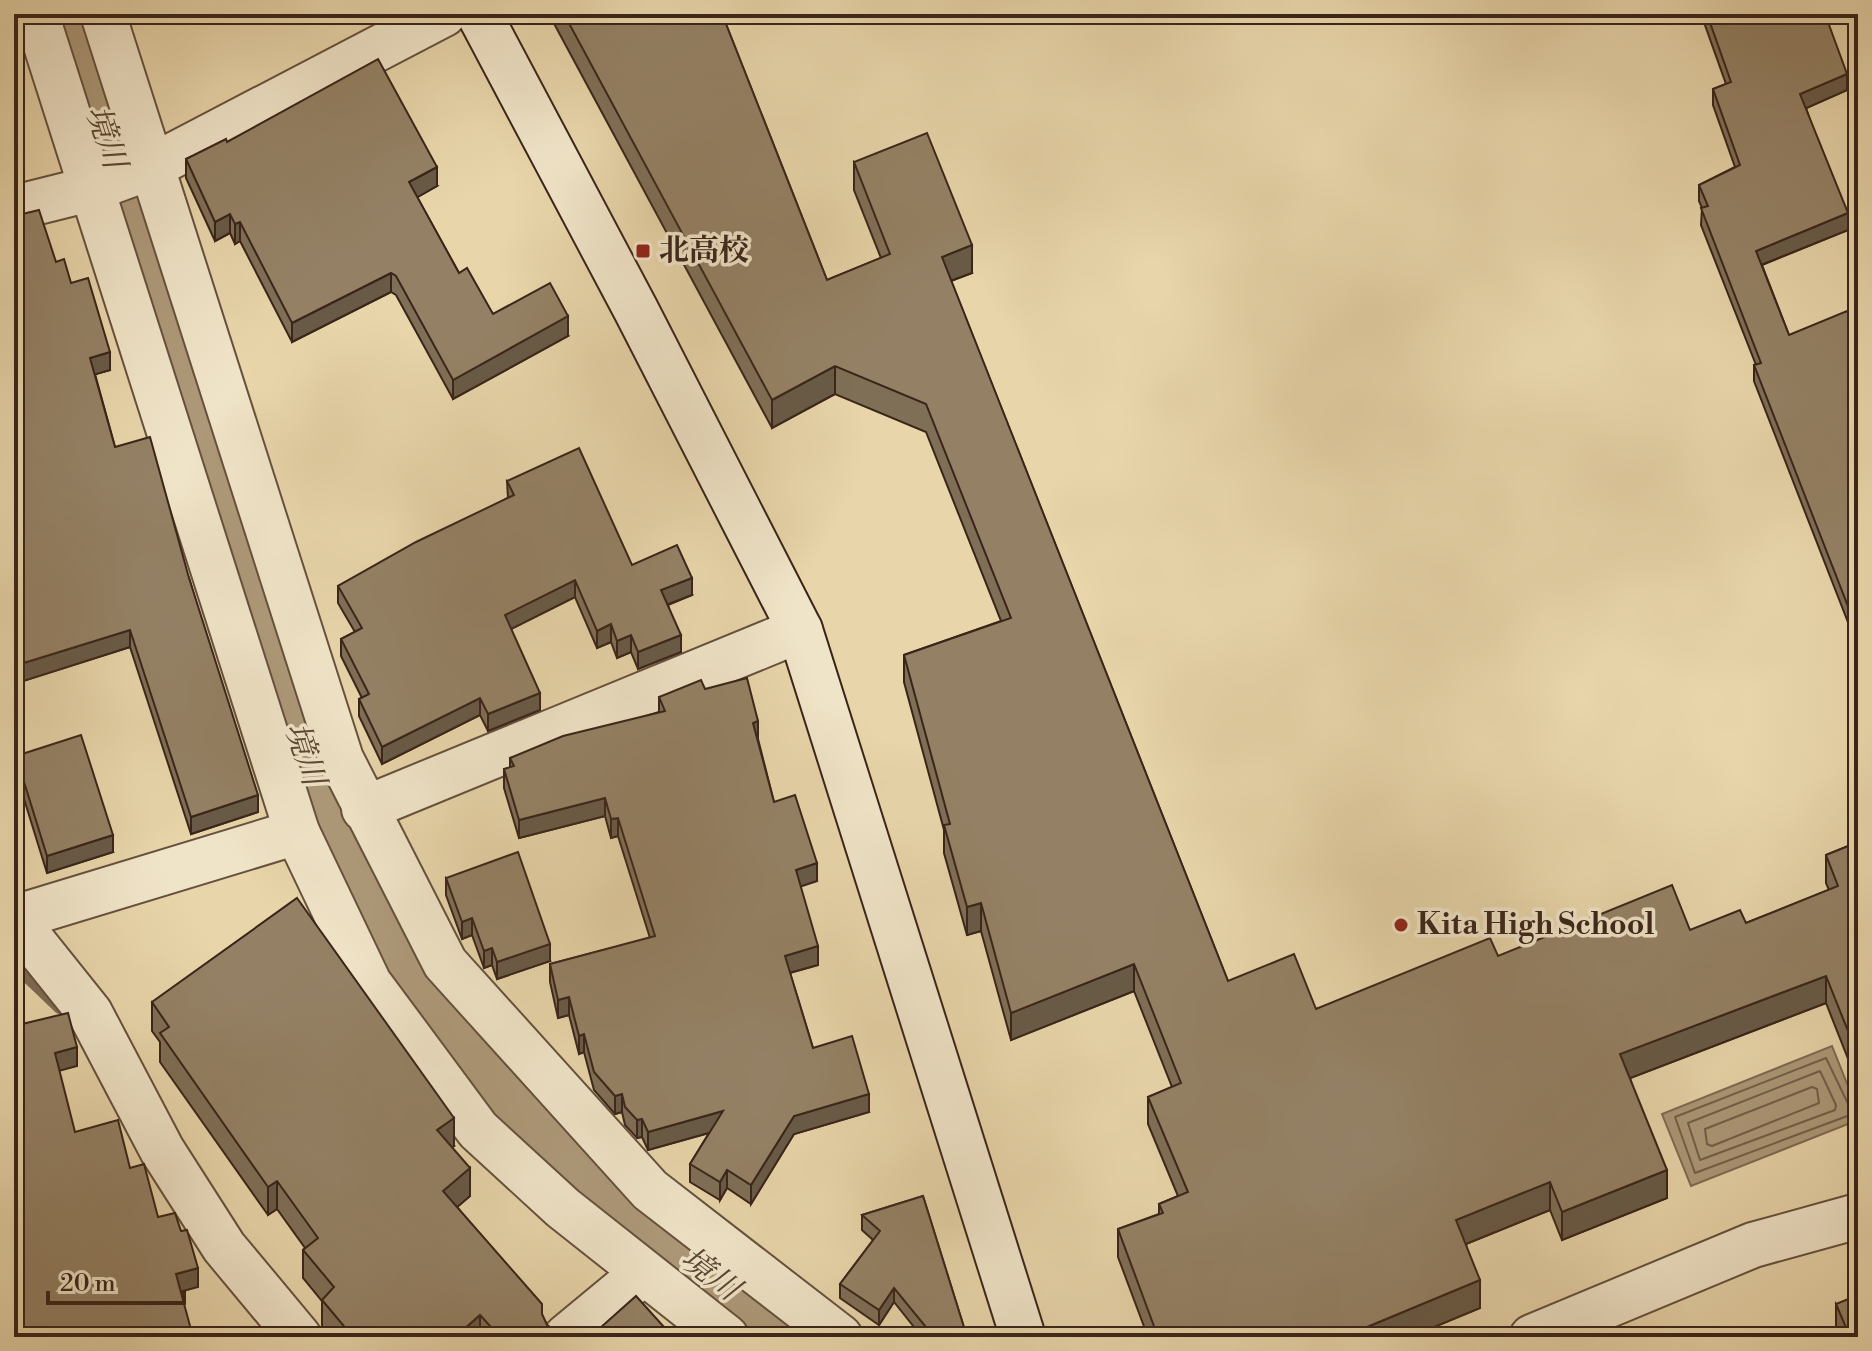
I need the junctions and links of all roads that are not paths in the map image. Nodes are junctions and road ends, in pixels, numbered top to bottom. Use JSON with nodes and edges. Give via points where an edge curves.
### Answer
{"nodes":[{"id":1,"x":36,"y":14,"type":"edge"},
{"id":2,"x":103,"y":14,"type":"edge"},
{"id":3,"x":444,"y":14,"type":"edge"},
{"id":4,"x":479,"y":14,"type":"edge"},
{"id":5,"x":123,"y":177,"type":"junction"},
{"id":6,"x":14,"y":208,"type":"edge"},
{"id":7,"x":800,"y":630,"type":"junction"},
{"id":8,"x":364,"y":809,"type":"junction"},
{"id":9,"x":297,"y":832,"type":"junction"},
{"id":10,"x":14,"y":918,"type":"edge"},
{"id":11,"x":1858,"y":1216,"type":"edge"},
{"id":12,"x":642,"y":1274,"type":"junction"},
{"id":13,"x":299,"y":1337,"type":"edge"},
{"id":14,"x":566,"y":1337,"type":"edge"},
{"id":15,"x":726,"y":1337,"type":"edge"},
{"id":16,"x":840,"y":1337,"type":"edge"},
{"id":17,"x":1023,"y":1337,"type":"edge"},
{"id":18,"x":1532,"y":1337,"type":"edge"}],
"edges":[{"from":1,"to":5,"type":"street"},
{"from":2,"to":5,"type":"street"},
{"from":3,"to":5,"type":"street"},
{"from":4,"to":7,"type":"street"},
{"from":5,"to":6,"type":"street"},
{"from":5,"to":8,"type":"street"},
{"from":5,"to":9,"type":"street"},
{"from":7,"to":8,"type":"street"},
{"from":7,"to":17,"type":"street"},
{"from":8,"to":16,"type":"street","via":[[445,963],[565,1098],[650,1190]]},
{"from":9,"to":10,"type":"street"},
{"from":9,"to":12,"type":"street","via":[[369,983],[478,1130]]},
{"from":10,"to":13,"type":"street","via":[[90,1013],[162,1150],[224,1247]]},
{"from":11,"to":18,"type":"street","via":[[1753,1245]]},
{"from":12,"to":14,"type":"street"},
{"from":12,"to":15,"type":"street"}]}
